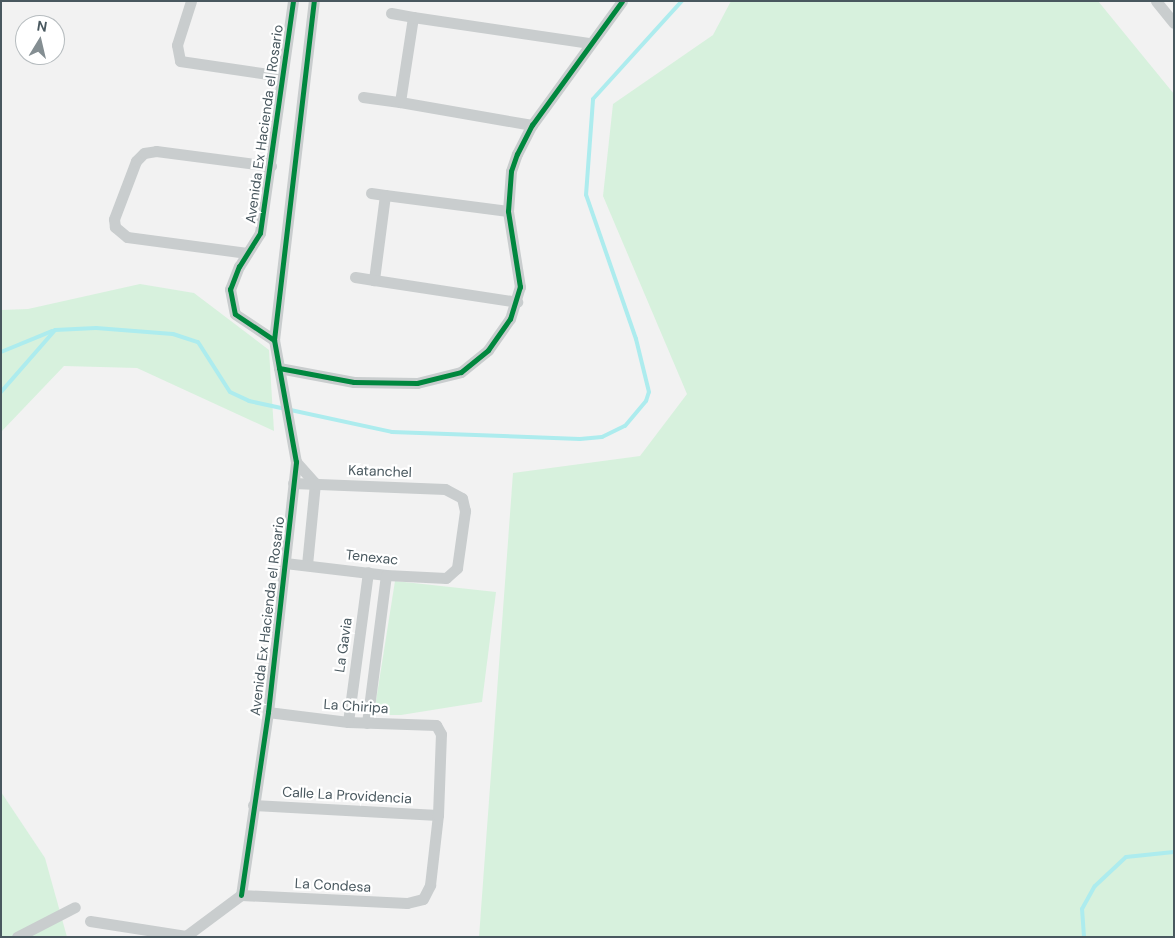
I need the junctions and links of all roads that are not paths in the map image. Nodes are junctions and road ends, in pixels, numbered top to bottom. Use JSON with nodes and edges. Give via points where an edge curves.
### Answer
{"nodes":[{"id":1,"x":191,"y":1,"type":"edge"},
{"id":2,"x":292,"y":1,"type":"edge"},
{"id":3,"x":314,"y":1,"type":"edge"},
{"id":4,"x":622,"y":1,"type":"edge"},
{"id":5,"x":1156,"y":1,"type":"edge"},
{"id":6,"x":391,"y":13,"type":"dead end"},
{"id":7,"x":413,"y":17,"type":"junction"},
{"id":8,"x":1174,"y":23,"type":"edge"},
{"id":9,"x":590,"y":43,"type":"junction"},
{"id":10,"x":282,"y":76,"type":"junction"},
{"id":11,"x":363,"y":97,"type":"dead end"},
{"id":12,"x":400,"y":102,"type":"junction"},
{"id":13,"x":532,"y":125,"type":"junction"},
{"id":14,"x":270,"y":166,"type":"junction"},
{"id":15,"x":371,"y":193,"type":"dead end"},
{"id":16,"x":385,"y":195,"type":"junction"},
{"id":17,"x":508,"y":211,"type":"junction"},
{"id":18,"x":247,"y":253,"type":"junction"},
{"id":19,"x":354,"y":277,"type":"dead end"},
{"id":20,"x":374,"y":280,"type":"junction"},
{"id":21,"x":517,"y":302,"type":"junction"},
{"id":22,"x":274,"y":340,"type":"junction"},
{"id":23,"x":279,"y":368,"type":"junction"},
{"id":24,"x":296,"y":462,"type":"junction"},
{"id":25,"x":293,"y":483,"type":"junction"},
{"id":26,"x":315,"y":484,"type":"junction"},
{"id":27,"x":285,"y":563,"type":"junction"},
{"id":28,"x":307,"y":565,"type":"junction"},
{"id":29,"x":368,"y":572,"type":"junction"},
{"id":30,"x":454,"y":573,"type":"joint"},
{"id":31,"x":386,"y":575,"type":"junction"},
{"id":32,"x":268,"y":712,"type":"junction"},
{"id":33,"x":348,"y":722,"type":"junction"},
{"id":34,"x":367,"y":723,"type":"junction"},
{"id":35,"x":253,"y":805,"type":"junction"},
{"id":36,"x":438,"y":815,"type":"junction"},
{"id":37,"x":241,"y":895,"type":"junction"},
{"id":38,"x":75,"y":907,"type":"dead end"},
{"id":39,"x":90,"y":921,"type":"dead end"},
{"id":40,"x":169,"y":936,"type":"edge"},
{"id":41,"x":17,"y":937,"type":"edge"},
{"id":42,"x":186,"y":937,"type":"edge"}],
"edges":[{"from":1,"to":10,"type":"street","via":[[177,45],[180,61]]},
{"from":2,"to":10,"type":"street","name":"Avenida Ex Hacienda el Rosario"},
{"from":3,"to":22,"type":"street","name":"Avenida Ex Hacienda el Rosario"},
{"from":4,"to":9,"type":"street"},
{"from":5,"to":8,"type":"street"},
{"from":6,"to":7,"type":"street"},
{"from":7,"to":9,"type":"street"},
{"from":7,"to":12,"type":"street"},
{"from":9,"to":13,"type":"street"},
{"from":10,"to":14,"type":"street","name":"Avenida Ex Hacienda el Rosario"},
{"from":11,"to":12,"type":"street"},
{"from":12,"to":13,"type":"street"},
{"from":13,"to":17,"type":"street","via":[[511,171]]},
{"from":14,"to":18,"type":"street","name":"Avenida Ex Hacienda el Rosario","via":[[260,233]]},
{"from":14,"to":18,"type":"street","via":[[156,151],[144,153],[136,161],[114,219],[120,233],[127,237]]},
{"from":15,"to":16,"type":"street"},
{"from":16,"to":17,"type":"street"},
{"from":16,"to":20,"type":"street"},
{"from":17,"to":21,"type":"street","via":[[519,273]]},
{"from":18,"to":22,"type":"street","name":"Avenida Ex Hacienda el Rosario","via":[[230,289],[232,308],[241,321]]},
{"from":19,"to":20,"type":"street"},
{"from":20,"to":21,"type":"street"},
{"from":21,"to":23,"type":"street","via":[[502,334],[488,350],[461,372],[441,379],[374,384]]},
{"from":22,"to":23,"type":"street","name":"Avenida Ex Hacienda el Rosario"},
{"from":23,"to":24,"type":"street","name":"Avenida Ex Hacienda el Rosario"},
{"from":24,"to":25,"type":"street","name":"Avenida Ex Hacienda el Rosario"},
{"from":24,"to":26,"type":"street"},
{"from":25,"to":26,"type":"street","name":"Katanchel"},
{"from":25,"to":27,"type":"street","name":"Avenida Ex Hacienda el Rosario"},
{"from":26,"to":28,"type":"street"},
{"from":26,"to":30,"type":"street","name":"Katanchel","via":[[445,488],[462,498],[466,511]]},
{"from":27,"to":28,"type":"street","name":"Tenexac"},
{"from":27,"to":32,"type":"street","name":"Avenida Ex Hacienda el Rosario"},
{"from":28,"to":29,"type":"street","name":"Tenexac"},
{"from":29,"to":31,"type":"street","name":"Tenexac"},
{"from":29,"to":33,"type":"street","name":"La Gavia"},
{"from":30,"to":31,"type":"street","name":"Tenexac","via":[[441,578]]},
{"from":31,"to":34,"type":"street"},
{"from":32,"to":33,"type":"street","name":"La Chiripa"},
{"from":32,"to":35,"type":"street","name":"Avenida Ex Hacienda el Rosario"},
{"from":33,"to":34,"type":"street","name":"La Chiripa"},
{"from":34,"to":36,"type":"street","name":"La Chiripa","via":[[432,723],[440,729]]},
{"from":35,"to":36,"type":"street","name":"Calle La Providencia"},
{"from":35,"to":37,"type":"street","name":"Avenida Ex Hacienda el Rosario"},
{"from":36,"to":37,"type":"street","name":"La Condesa","via":[[430,885],[423,899],[394,903]]},
{"from":37,"to":42,"type":"street"},
{"from":38,"to":41,"type":"street"},
{"from":39,"to":40,"type":"street"},
{"from":40,"to":42,"type":"street"}]}
